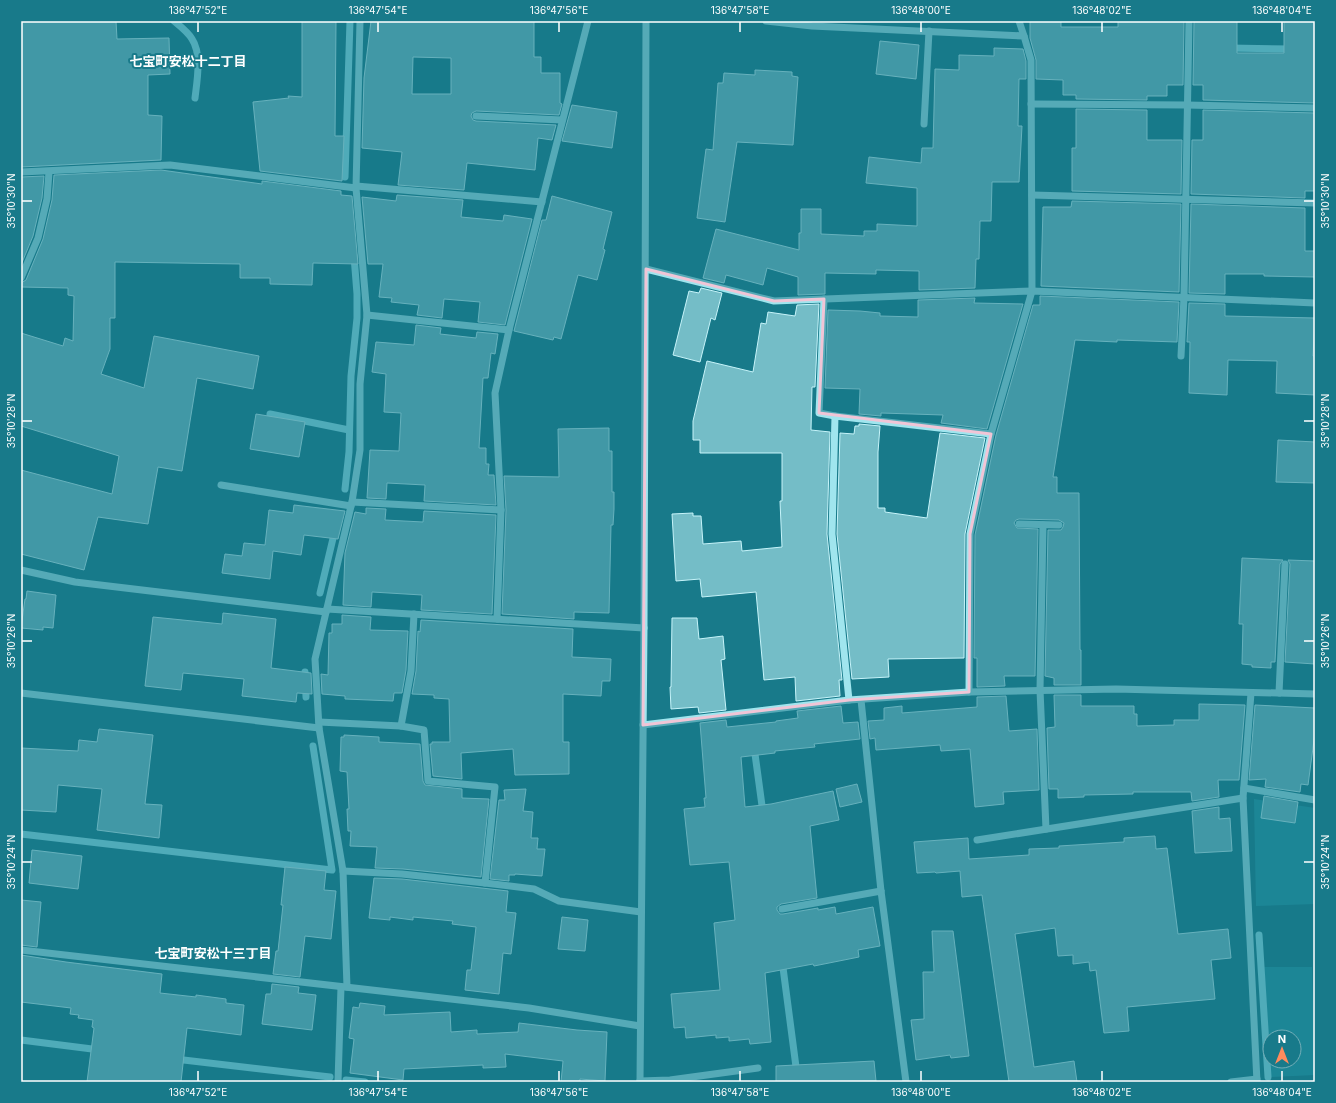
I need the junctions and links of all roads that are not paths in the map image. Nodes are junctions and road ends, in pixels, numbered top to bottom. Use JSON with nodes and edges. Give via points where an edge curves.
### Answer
{"nodes":[{"id":1,"x":360,"y":21,"type":"edge"},
{"id":2,"x":588,"y":21,"type":"edge"},
{"id":3,"x":646,"y":21,"type":"edge"},
{"id":4,"x":766,"y":21,"type":"edge"},
{"id":5,"x":1019,"y":21,"type":"edge"},
{"id":6,"x":1189,"y":21,"type":"edge"},
{"id":7,"x":929,"y":32,"type":"junction"},
{"id":8,"x":1024,"y":36,"type":"junction"},
{"id":9,"x":1031,"y":104,"type":"junction"},
{"id":10,"x":1187,"y":105,"type":"junction"},
{"id":11,"x":1315,"y":108,"type":"edge"},
{"id":12,"x":476,"y":116,"type":"dead end"},
{"id":13,"x":562,"y":120,"type":"junction"},
{"id":14,"x":924,"y":124,"type":"dead end"},
{"id":15,"x":21,"y":172,"type":"edge"},
{"id":16,"x":49,"y":172,"type":"junction"},
{"id":17,"x":356,"y":187,"type":"junction"},
{"id":18,"x":1032,"y":195,"type":"junction"},
{"id":19,"x":1186,"y":200,"type":"junction"},
{"id":20,"x":542,"y":202,"type":"junction"},
{"id":21,"x":1315,"y":203,"type":"edge"},
{"id":22,"x":646,"y":269,"type":"junction"},
{"id":23,"x":21,"y":278,"type":"edge"},
{"id":24,"x":1032,"y":291,"type":"junction"},
{"id":25,"x":1184,"y":297,"type":"junction"},
{"id":26,"x":824,"y":299,"type":"junction"},
{"id":27,"x":1315,"y":303,"type":"edge"},
{"id":28,"x":367,"y":315,"type":"junction"},
{"id":29,"x":509,"y":330,"type":"junction"},
{"id":30,"x":1181,"y":356,"type":"dead end"},
{"id":31,"x":835,"y":416,"type":"junction"},
{"id":32,"x":991,"y":434,"type":"junction"},
{"id":33,"x":221,"y":485,"type":"dead end"},
{"id":34,"x":352,"y":504,"type":"junction"},
{"id":35,"x":501,"y":510,"type":"junction"},
{"id":36,"x":1019,"y":524,"type":"dead end"},
{"id":37,"x":1043,"y":525,"type":"junction"},
{"id":38,"x":1059,"y":525,"type":"dead end"},
{"id":39,"x":1284,"y":564,"type":"dead end"},
{"id":40,"x":21,"y":570,"type":"edge"},
{"id":41,"x":327,"y":610,"type":"junction"},
{"id":42,"x":414,"y":614,"type":"junction"},
{"id":43,"x":497,"y":619,"type":"junction"},
{"id":44,"x":644,"y":628,"type":"junction"},
{"id":45,"x":1040,"y":690,"type":"junction"},
{"id":46,"x":969,"y":692,"type":"junction"},
{"id":47,"x":21,"y":693,"type":"edge"},
{"id":48,"x":1251,"y":693,"type":"junction"},
{"id":49,"x":1279,"y":693,"type":"junction"},
{"id":50,"x":1315,"y":694,"type":"edge"},
{"id":51,"x":850,"y":700,"type":"junction"},
{"id":52,"x":861,"y":700,"type":"junction"},
{"id":53,"x":319,"y":725,"type":"junction"},
{"id":54,"x":643,"y":725,"type":"junction"},
{"id":55,"x":401,"y":726,"type":"junction"},
{"id":56,"x":1244,"y":788,"type":"junction"},
{"id":57,"x":1242,"y":798,"type":"junction"},
{"id":58,"x":1315,"y":800,"type":"edge"},
{"id":59,"x":1046,"y":829,"type":"junction"},
{"id":60,"x":977,"y":840,"type":"dead end"},
{"id":61,"x":343,"y":871,"type":"junction"},
{"id":62,"x":485,"y":883,"type":"junction"},
{"id":63,"x":881,"y":892,"type":"junction"},
{"id":64,"x":782,"y":909,"type":"dead end"},
{"id":65,"x":641,"y":912,"type":"junction"},
{"id":66,"x":21,"y":950,"type":"edge"},
{"id":67,"x":344,"y":987,"type":"junction"},
{"id":68,"x":640,"y":1026,"type":"junction"},
{"id":69,"x":758,"y":1068,"type":"dead end"},
{"id":70,"x":1257,"y":1080,"type":"edge"},
{"id":71,"x":640,"y":1081,"type":"edge"},
{"id":72,"x":338,"y":1082,"type":"edge"},
{"id":73,"x":906,"y":1082,"type":"edge"},
{"id":74,"x":1231,"y":1082,"type":"edge"}],
"edges":[{"from":1,"to":17,"type":"street"},
{"from":2,"to":13,"type":"street"},
{"from":3,"to":22,"type":"street"},
{"from":4,"to":7,"type":"street"},
{"from":5,"to":8,"type":"street"},
{"from":6,"to":10,"type":"street"},
{"from":7,"to":8,"type":"street"},
{"from":7,"to":14,"type":"street"},
{"from":8,"to":9,"type":"street","via":[[1031,60]]},
{"from":9,"to":10,"type":"street"},
{"from":9,"to":18,"type":"street"},
{"from":10,"to":11,"type":"street"},
{"from":10,"to":19,"type":"street"},
{"from":12,"to":13,"type":"street"},
{"from":13,"to":20,"type":"street"},
{"from":15,"to":16,"type":"street"},
{"from":16,"to":17,"type":"street","via":[[170,165]]},
{"from":16,"to":23,"type":"street","via":[[47,199],[38,238]]},
{"from":17,"to":20,"type":"street"},
{"from":17,"to":28,"type":"street"},
{"from":18,"to":19,"type":"street"},
{"from":18,"to":24,"type":"street"},
{"from":19,"to":21,"type":"street"},
{"from":19,"to":25,"type":"street"},
{"from":20,"to":29,"type":"street"},
{"from":22,"to":26,"type":"street","via":[[774,301]]},
{"from":22,"to":44,"type":"street"},
{"from":24,"to":25,"type":"street"},
{"from":24,"to":26,"type":"street"},
{"from":24,"to":32,"type":"street"},
{"from":25,"to":27,"type":"street"},
{"from":25,"to":30,"type":"street"},
{"from":26,"to":31,"type":"street","via":[[819,413]]},
{"from":28,"to":29,"type":"street"},
{"from":28,"to":34,"type":"street","via":[[360,384],[360,450]]},
{"from":29,"to":35,"type":"street","via":[[495,392]]},
{"from":31,"to":32,"type":"street"},
{"from":31,"to":51,"type":"street","via":[[832,534]]},
{"from":32,"to":46,"type":"street","via":[[970,534]]},
{"from":33,"to":34,"type":"street"},
{"from":34,"to":35,"type":"street"},
{"from":34,"to":41,"type":"street"},
{"from":35,"to":43,"type":"street"},
{"from":36,"to":37,"type":"street"},
{"from":37,"to":38,"type":"street"},
{"from":37,"to":45,"type":"street"},
{"from":39,"to":49,"type":"street"},
{"from":40,"to":41,"type":"street","via":[[75,582]]},
{"from":41,"to":42,"type":"street"},
{"from":41,"to":53,"type":"street","via":[[315,659]]},
{"from":42,"to":43,"type":"street"},
{"from":42,"to":55,"type":"street","via":[[411,671]]},
{"from":43,"to":44,"type":"street"},
{"from":44,"to":54,"type":"street"},
{"from":45,"to":46,"type":"street"},
{"from":45,"to":48,"type":"street","via":[[1116,689]]},
{"from":45,"to":59,"type":"street"},
{"from":46,"to":52,"type":"street"},
{"from":47,"to":53,"type":"street"},
{"from":48,"to":49,"type":"street"},
{"from":48,"to":56,"type":"street"},
{"from":49,"to":50,"type":"street"},
{"from":51,"to":52,"type":"street"},
{"from":51,"to":54,"type":"street"},
{"from":52,"to":63,"type":"street"},
{"from":53,"to":55,"type":"street"},
{"from":53,"to":61,"type":"street"},
{"from":54,"to":65,"type":"street"},
{"from":55,"to":62,"type":"street","via":[[424,730],[428,781],[495,787]]},
{"from":56,"to":57,"type":"street"},
{"from":56,"to":58,"type":"street"},
{"from":57,"to":59,"type":"street"},
{"from":57,"to":70,"type":"street"},
{"from":59,"to":60,"type":"street"},
{"from":61,"to":62,"type":"street"},
{"from":61,"to":67,"type":"street"},
{"from":62,"to":65,"type":"street","via":[[534,890],[559,901]]},
{"from":63,"to":64,"type":"street"},
{"from":63,"to":73,"type":"street"},
{"from":65,"to":68,"type":"street"},
{"from":66,"to":67,"type":"street"},
{"from":67,"to":68,"type":"street","via":[[529,1008]]},
{"from":67,"to":72,"type":"street"},
{"from":68,"to":71,"type":"street"},
{"from":69,"to":71,"type":"street","via":[[670,1080]]},
{"from":70,"to":74,"type":"street"}]}
